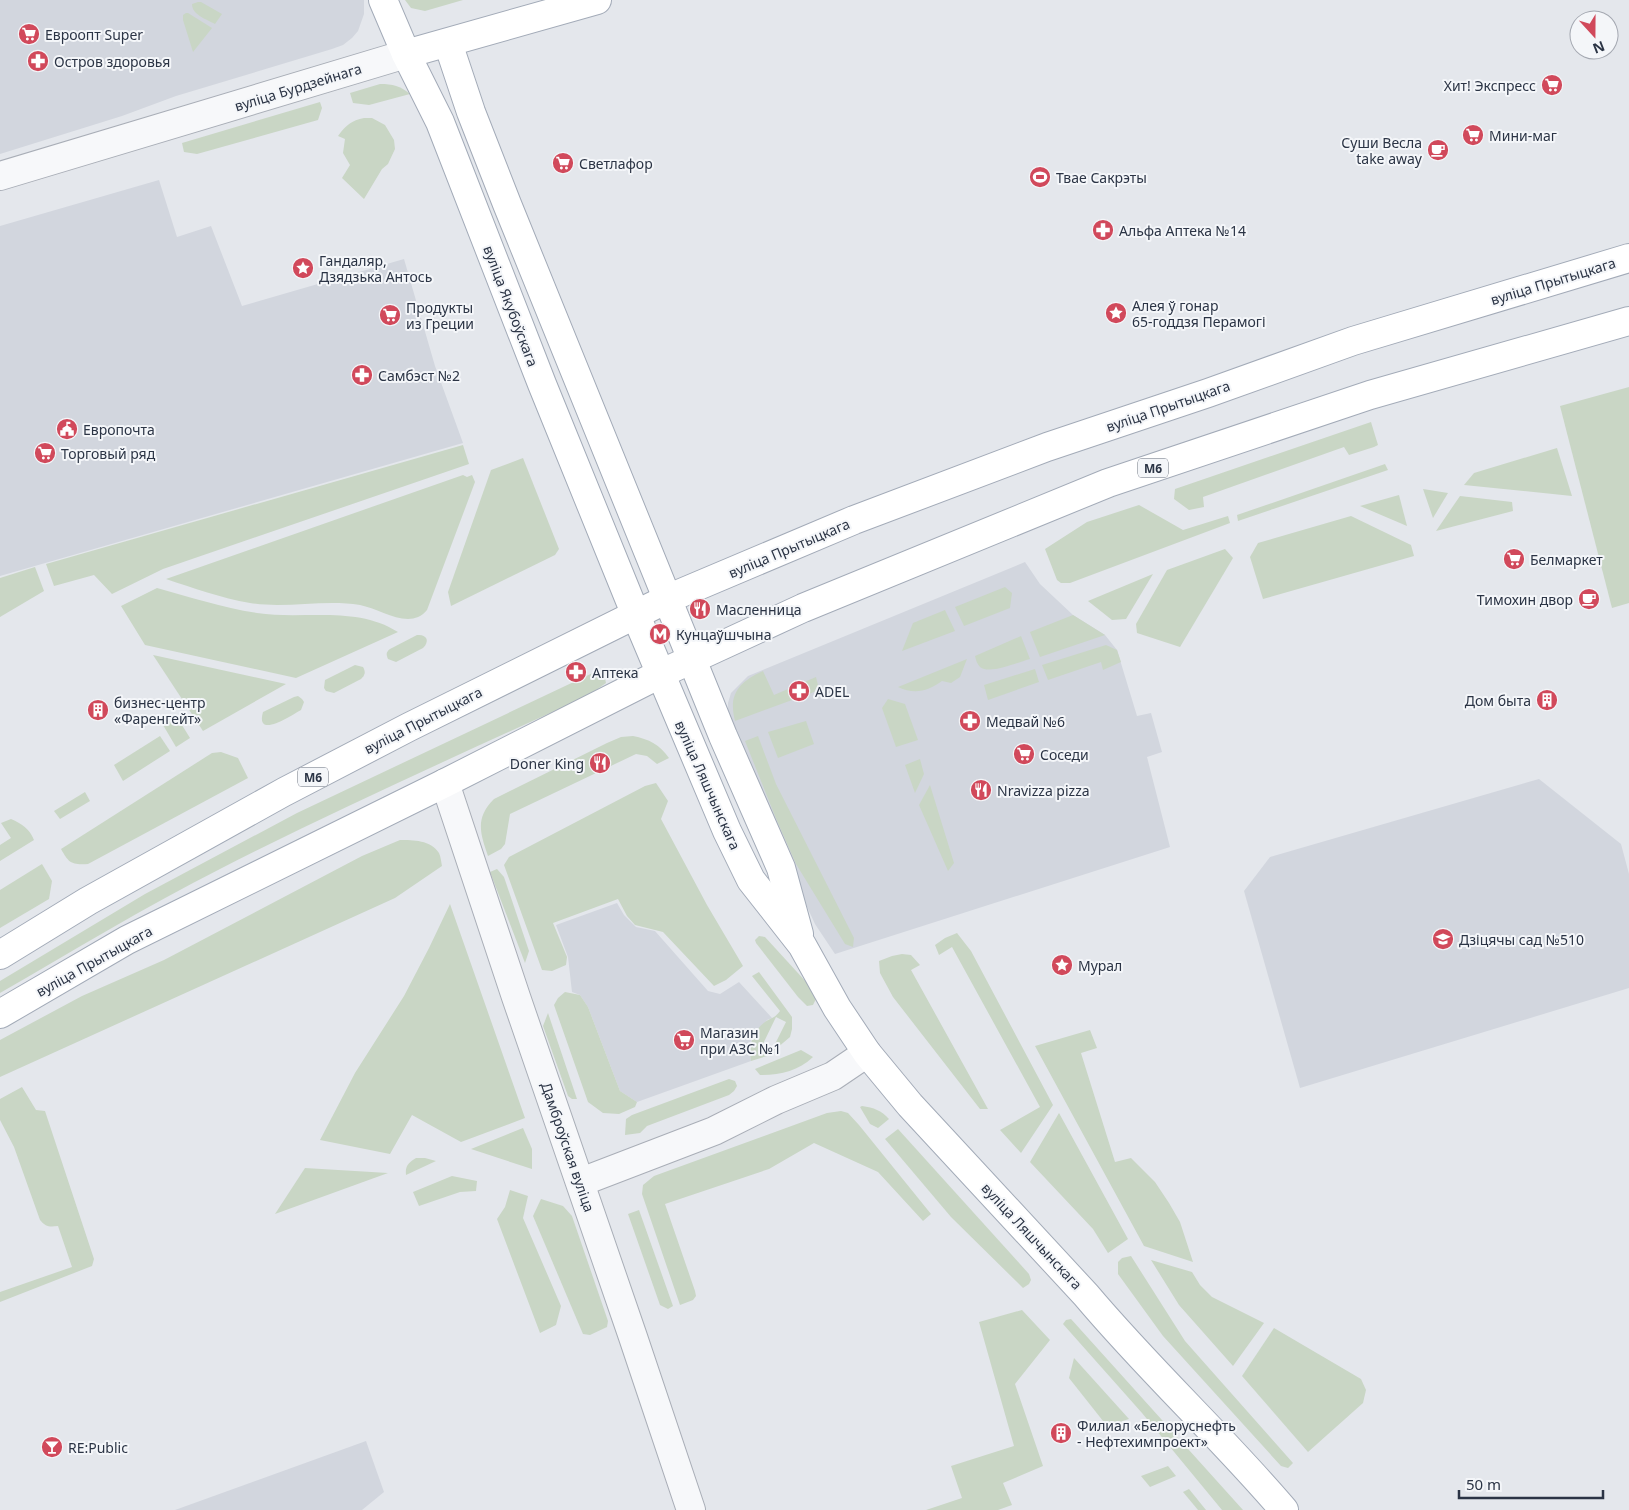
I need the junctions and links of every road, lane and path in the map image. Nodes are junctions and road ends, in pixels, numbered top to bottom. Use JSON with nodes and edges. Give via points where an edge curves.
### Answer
{"nodes":[{"id":1,"x":383,"y":0,"type":"edge"},
{"id":2,"x":597,"y":0,"type":"edge"},
{"id":3,"x":448,"y":43,"type":"junction"},
{"id":4,"x":406,"y":54,"type":"junction"},
{"id":5,"x":0,"y":176,"type":"edge"},
{"id":6,"x":1629,"y":258,"type":"edge"},
{"id":7,"x":1629,"y":321,"type":"edge"},
{"id":8,"x":668,"y":599,"type":"junction"},
{"id":9,"x":635,"y":614,"type":"junction"},
{"id":10,"x":693,"y":658,"type":"junction"},
{"id":11,"x":660,"y":674,"type":"junction"},
{"id":12,"x":445,"y":783,"type":"junction"},
{"id":13,"x":802,"y":946,"type":"junction"},
{"id":14,"x":0,"y":956,"type":"edge"},
{"id":15,"x":0,"y":1014,"type":"edge"},
{"id":16,"x":867,"y":1053,"type":"junction"},
{"id":17,"x":580,"y":1182,"type":"junction"},
{"id":18,"x":691,"y":1510,"type":"edge"},
{"id":19,"x":1284,"y":1510,"type":"edge"}],
"edges":[{"from":1,"to":4,"type":"main road","name":"вуліца Якубоўскага"},
{"from":2,"to":3,"type":"main road","name":"вуліца Бурдзейнага"},
{"from":3,"to":4,"type":"main road","name":"вуліца Бурдзейнага"},
{"from":3,"to":8,"type":"main road","via":[[471,112]]},
{"from":4,"to":5,"type":"street","name":"вуліца Бурдзейнага"},
{"from":4,"to":9,"type":"main road","name":"вуліца Якубоўскага","via":[[440,122]]},
{"from":6,"to":8,"type":"main road","name":"вуліца Прытыцкага","number":"М6","via":[[1353,341],[1047,447],[854,520]]},
{"from":7,"to":10,"type":"main road","name":"вуліца Прытыцкага","number":"М6","via":[[1370,395],[1108,483],[803,608]]},
{"from":8,"to":9,"type":"main road","name":"вуліца Прытыцкага","number":"М6"},
{"from":8,"to":10,"type":"main road","name":"вуліца Ляшчынскага"},
{"from":9,"to":11,"type":"main road","name":"вуліца Ляшчынскага"},
{"from":9,"to":14,"type":"main road","name":"вуліца Прытыцкага","number":"М6","via":[[284,792],[88,901]]},
{"from":10,"to":11,"type":"main road","name":"вуліца Прытыцкага","number":"М6"},
{"from":10,"to":13,"type":"main road","name":"вуліца Ляшчынскага","via":[[781,868]]},
{"from":11,"to":12,"type":"main road","name":"вуліца Прытыцкага","number":"М6"},
{"from":11,"to":13,"type":"main road","name":"вуліца Ляшчынскага","via":[[751,880]]},
{"from":12,"to":15,"type":"main road","name":"вуліца Прытыцкага","number":"М6","via":[[127,940]]},
{"from":12,"to":17,"type":"street","name":"Дамброўская вуліца"},
{"from":13,"to":16,"type":"main road","name":"вуліца Ляшчынскага"},
{"from":16,"to":17,"type":"street","via":[[833,1076],[714,1131]]},
{"from":16,"to":19,"type":"main road","name":"вуліца Ляшчынскага","via":[[910,1105]]},
{"from":17,"to":18,"type":"street","name":"Дамброўская вуліца"}]}
